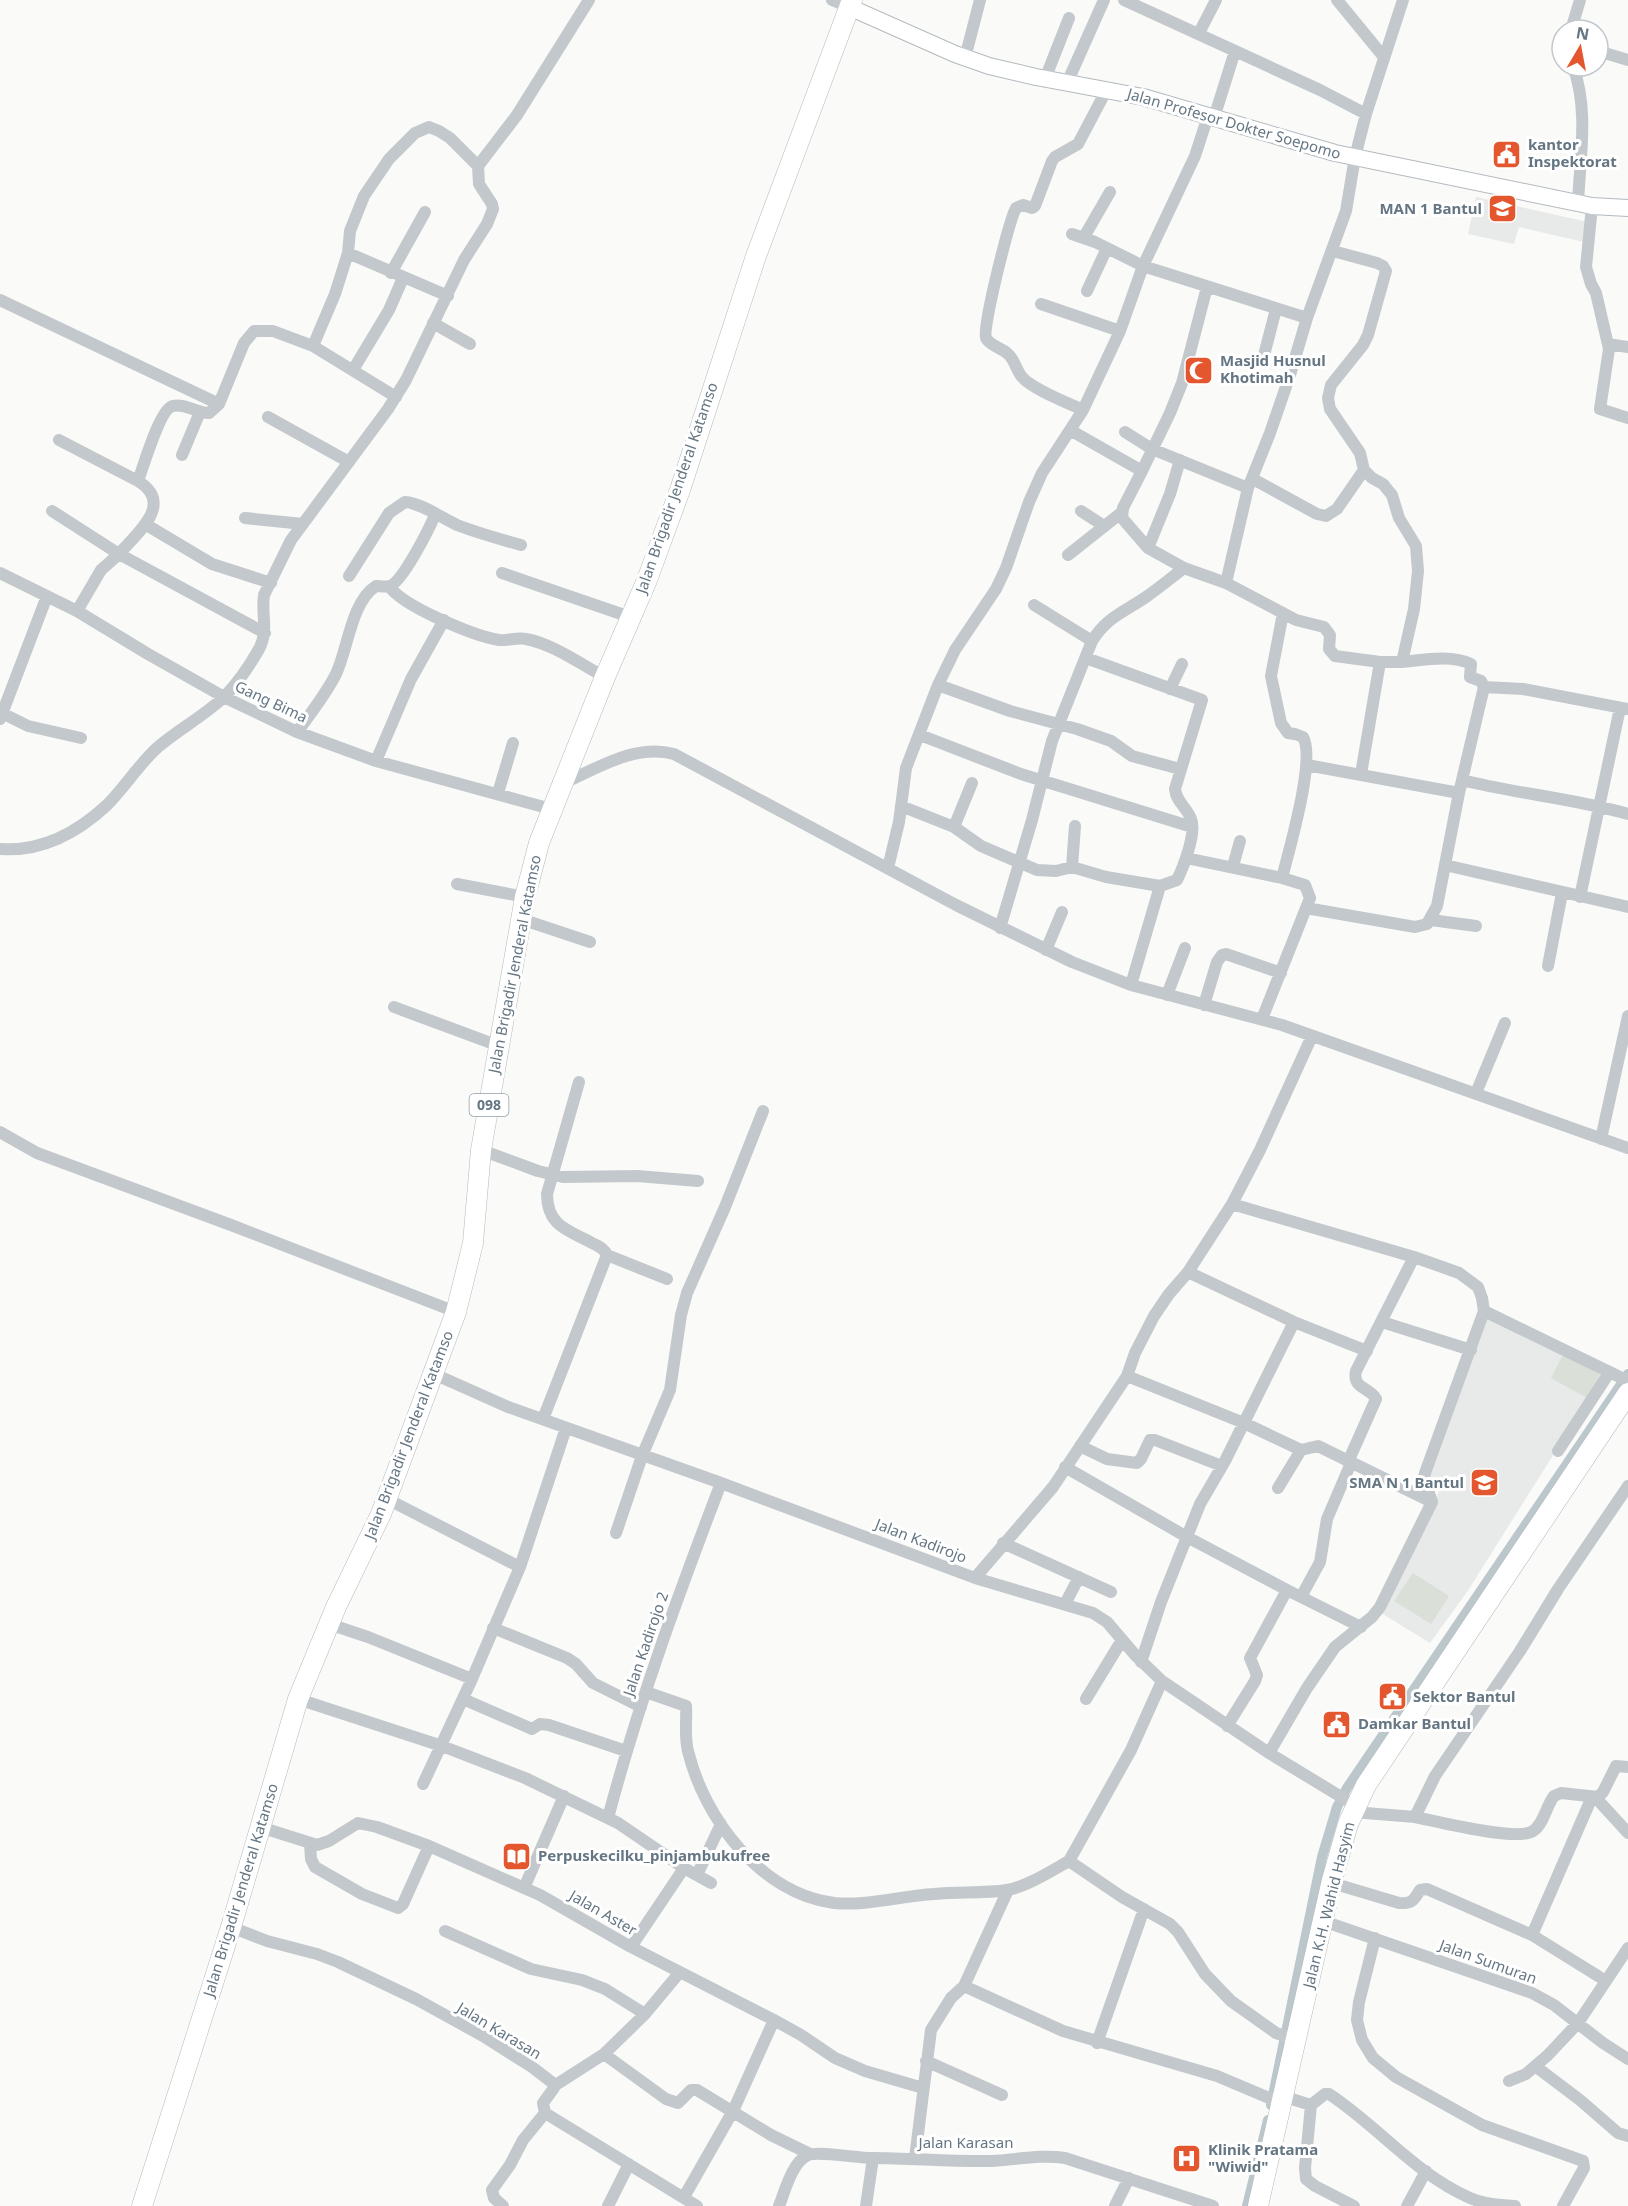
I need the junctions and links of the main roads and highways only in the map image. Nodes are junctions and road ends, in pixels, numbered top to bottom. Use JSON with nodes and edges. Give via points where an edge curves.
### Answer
{"nodes":[{"id":1,"x":844,"y":2,"type":"edge"},
{"id":2,"x":1628,"y":208,"type":"edge"},
{"id":3,"x":1628,"y":1393,"type":"edge"},
{"id":4,"x":142,"y":2206,"type":"edge"},
{"id":5,"x":1257,"y":2206,"type":"edge"}],
"edges":[{"from":1,"to":2,"type":"main road","name":"Jalan Profesor Dokter Soepomo","via":[[965,58],[997,68],[1107,89],[1355,157],[1585,204]]},
{"from":1,"to":4,"type":"main road","name":"Jalan Brigadir Jenderal Katamso","number":"098","via":[[680,490],[539,843],[525,897],[481,1150],[473,1243],[456,1312],[387,1499],[298,1698],[231,1927]]},
{"from":3,"to":5,"type":"main road","name":"Jalan K.H. Wahid Hasyim","via":[[1351,1805],[1275,2099]]}]}
